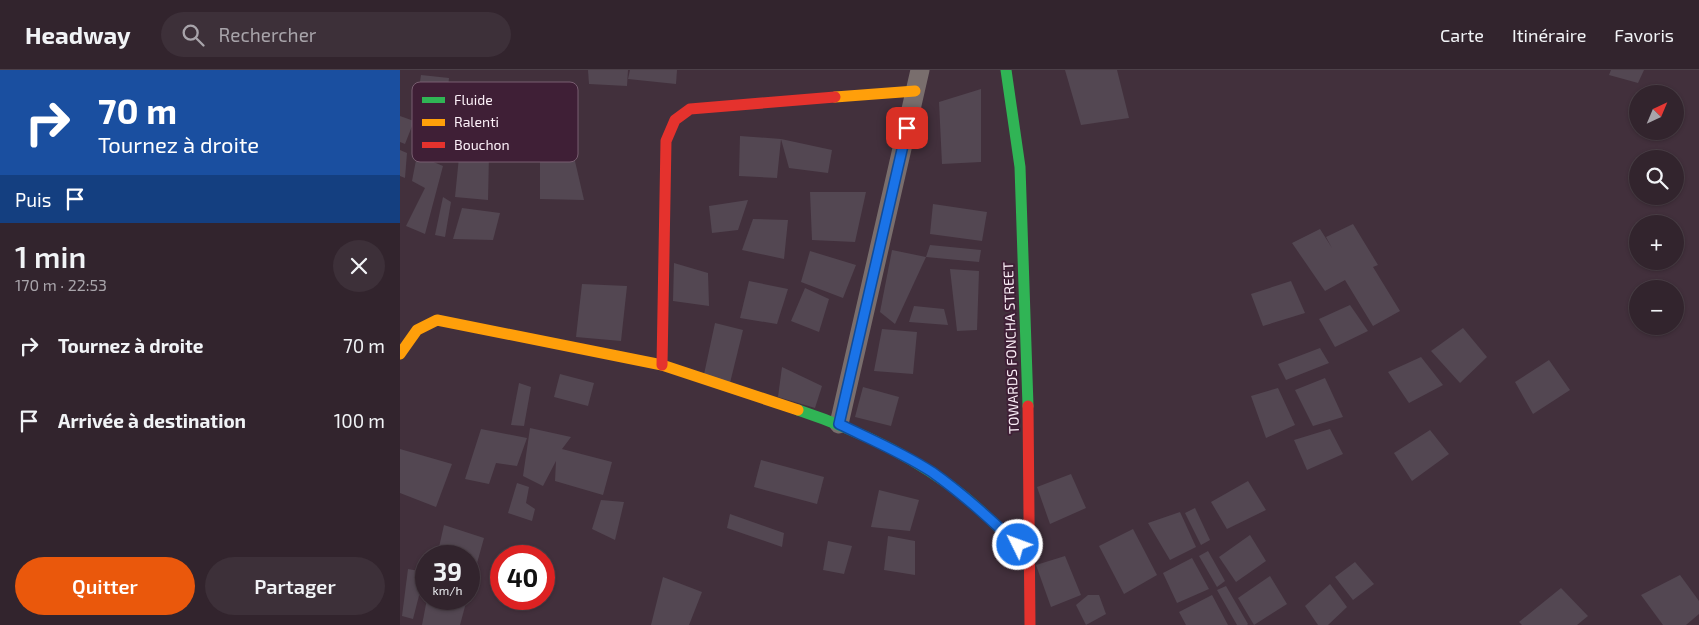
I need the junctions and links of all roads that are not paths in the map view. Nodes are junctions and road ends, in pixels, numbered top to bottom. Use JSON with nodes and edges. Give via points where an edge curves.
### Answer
{"nodes":[{"id":1,"x":920,"y":70,"type":"edge"},
{"id":2,"x":1006,"y":70,"type":"edge"},
{"id":3,"x":915,"y":91,"type":"junction"},
{"id":4,"x":400,"y":354,"type":"edge"},
{"id":5,"x":662,"y":365,"type":"junction"},
{"id":6,"x":839,"y":424,"type":"junction"},
{"id":7,"x":1030,"y":557,"type":"junction"},
{"id":8,"x":1030,"y":625,"type":"edge"}],
"edges":[{"from":1,"to":3,"type":"street"},
{"from":2,"to":7,"type":"street","name":"TOWARDS FONCHA STREET","via":[[1020,167],[1030,449]]},
{"from":3,"to":5,"type":"street","via":[[690,109],[675,120],[666,141]]},
{"from":3,"to":6,"type":"street"},
{"from":4,"to":5,"type":"street","via":[[417,330],[436,320]]},
{"from":5,"to":6,"type":"street"},
{"from":6,"to":7,"type":"street","via":[[902,454],[931,472],[965,497]]},
{"from":7,"to":8,"type":"street","name":"TOWARDS FONCHA STREET"}]}
